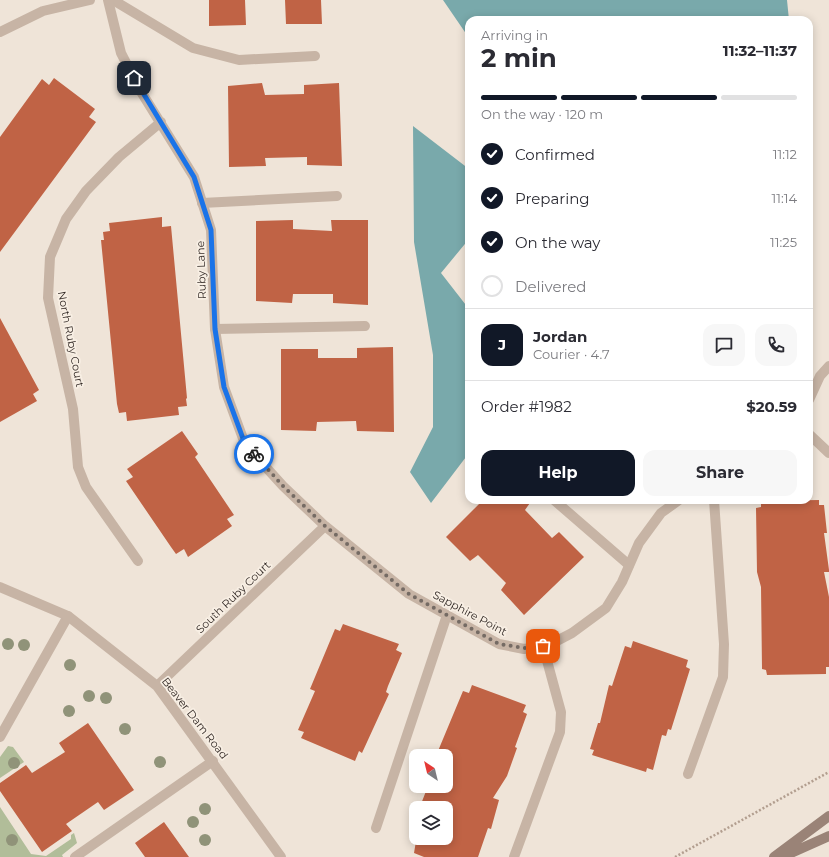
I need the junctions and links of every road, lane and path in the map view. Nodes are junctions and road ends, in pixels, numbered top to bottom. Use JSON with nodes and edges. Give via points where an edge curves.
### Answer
{"nodes":[{"id":1,"x":90,"y":0,"type":"edge"},
{"id":2,"x":108,"y":0,"type":"edge"},
{"id":3,"x":113,"y":0,"type":"edge"},
{"id":4,"x":0,"y":32,"type":"edge"},
{"id":5,"x":315,"y":56,"type":"dead end"},
{"id":6,"x":161,"y":122,"type":"junction"},
{"id":7,"x":337,"y":196,"type":"dead end"},
{"id":8,"x":202,"y":203,"type":"junction"},
{"id":9,"x":365,"y":326,"type":"dead end"},
{"id":10,"x":215,"y":329,"type":"junction"},
{"id":11,"x":829,"y":366,"type":"edge"},
{"id":12,"x":813,"y":389,"type":"edge"},
{"id":13,"x":813,"y":438,"type":"edge"},
{"id":14,"x":829,"y":453,"type":"edge"},
{"id":15,"x":559,"y":504,"type":"edge"},
{"id":16,"x":674,"y":504,"type":"edge"},
{"id":17,"x":714,"y":504,"type":"edge"},
{"id":18,"x":325,"y":526,"type":"junction"},
{"id":19,"x":138,"y":561,"type":"dead end"},
{"id":20,"x":629,"y":565,"type":"junction"},
{"id":21,"x":0,"y":587,"type":"edge"},
{"id":22,"x":447,"y":615,"type":"junction"},
{"id":23,"x":68,"y":616,"type":"junction"},
{"id":24,"x":543,"y":646,"type":"junction"},
{"id":25,"x":157,"y":686,"type":"junction"},
{"id":26,"x":0,"y":737,"type":"edge"},
{"id":27,"x":213,"y":761,"type":"junction"},
{"id":28,"x":829,"y":772,"type":"edge"},
{"id":29,"x":688,"y":774,"type":"dead end"},
{"id":30,"x":829,"y":816,"type":"edge"},
{"id":31,"x":376,"y":828,"type":"dead end"},
{"id":32,"x":829,"y":836,"type":"edge"},
{"id":33,"x":75,"y":857,"type":"edge"},
{"id":34,"x":281,"y":857,"type":"edge"},
{"id":35,"x":514,"y":857,"type":"edge"},
{"id":36,"x":675,"y":857,"type":"edge"},
{"id":37,"x":774,"y":857,"type":"edge"},
{"id":38,"x":782,"y":857,"type":"edge"}],
"edges":[{"from":1,"to":4,"type":"street","via":[[44,11]]},
{"from":2,"to":6,"type":"street","name":"Ruby Lane","via":[[121,53],[140,90]]},
{"from":3,"to":5,"type":"street","via":[[193,48],[239,60]]},
{"from":6,"to":8,"type":"street","name":"Ruby Lane","via":[[194,177]]},
{"from":6,"to":19,"type":"street","name":"North Ruby Court","via":[[119,157],[86,190],[66,219],[50,257],[48,298],[73,409],[78,467],[86,487]]},
{"from":7,"to":8,"type":"street"},
{"from":8,"to":10,"type":"street","name":"Ruby Lane","via":[[211,230]]},
{"from":9,"to":10,"type":"street"},
{"from":10,"to":18,"type":"street","name":"Ruby Lane","via":[[224,387],[245,444],[283,486]]},
{"from":11,"to":12,"type":"street"},
{"from":13,"to":14,"type":"street"},
{"from":15,"to":20,"type":"street"},
{"from":16,"to":20,"type":"street","name":"Sapphire Point","via":[[662,513],[640,543]]},
{"from":17,"to":29,"type":"street","via":[[724,644],[723,677]]},
{"from":18,"to":22,"type":"street","name":"Sapphire Point","via":[[409,594]]},
{"from":18,"to":25,"type":"street","name":"South Ruby Court"},
{"from":20,"to":24,"type":"street","name":"Sapphire Point","via":[[606,608],[572,633]]},
{"from":21,"to":23,"type":"street","name":"Beaver Dam Road"},
{"from":22,"to":24,"type":"street","name":"Sapphire Point","via":[[499,644],[524,648]]},
{"from":22,"to":31,"type":"street"},
{"from":23,"to":25,"type":"street","name":"Beaver Dam Road"},
{"from":23,"to":26,"type":"street"},
{"from":24,"to":35,"type":"street","via":[[561,712],[560,732]]},
{"from":25,"to":27,"type":"street","name":"Beaver Dam Road"},
{"from":27,"to":33,"type":"street"},
{"from":27,"to":34,"type":"street","name":"Beaver Dam Road"},
{"from":28,"to":36,"type":"path"},
{"from":30,"to":37,"type":"main road"},
{"from":32,"to":38,"type":"main road"}]}
